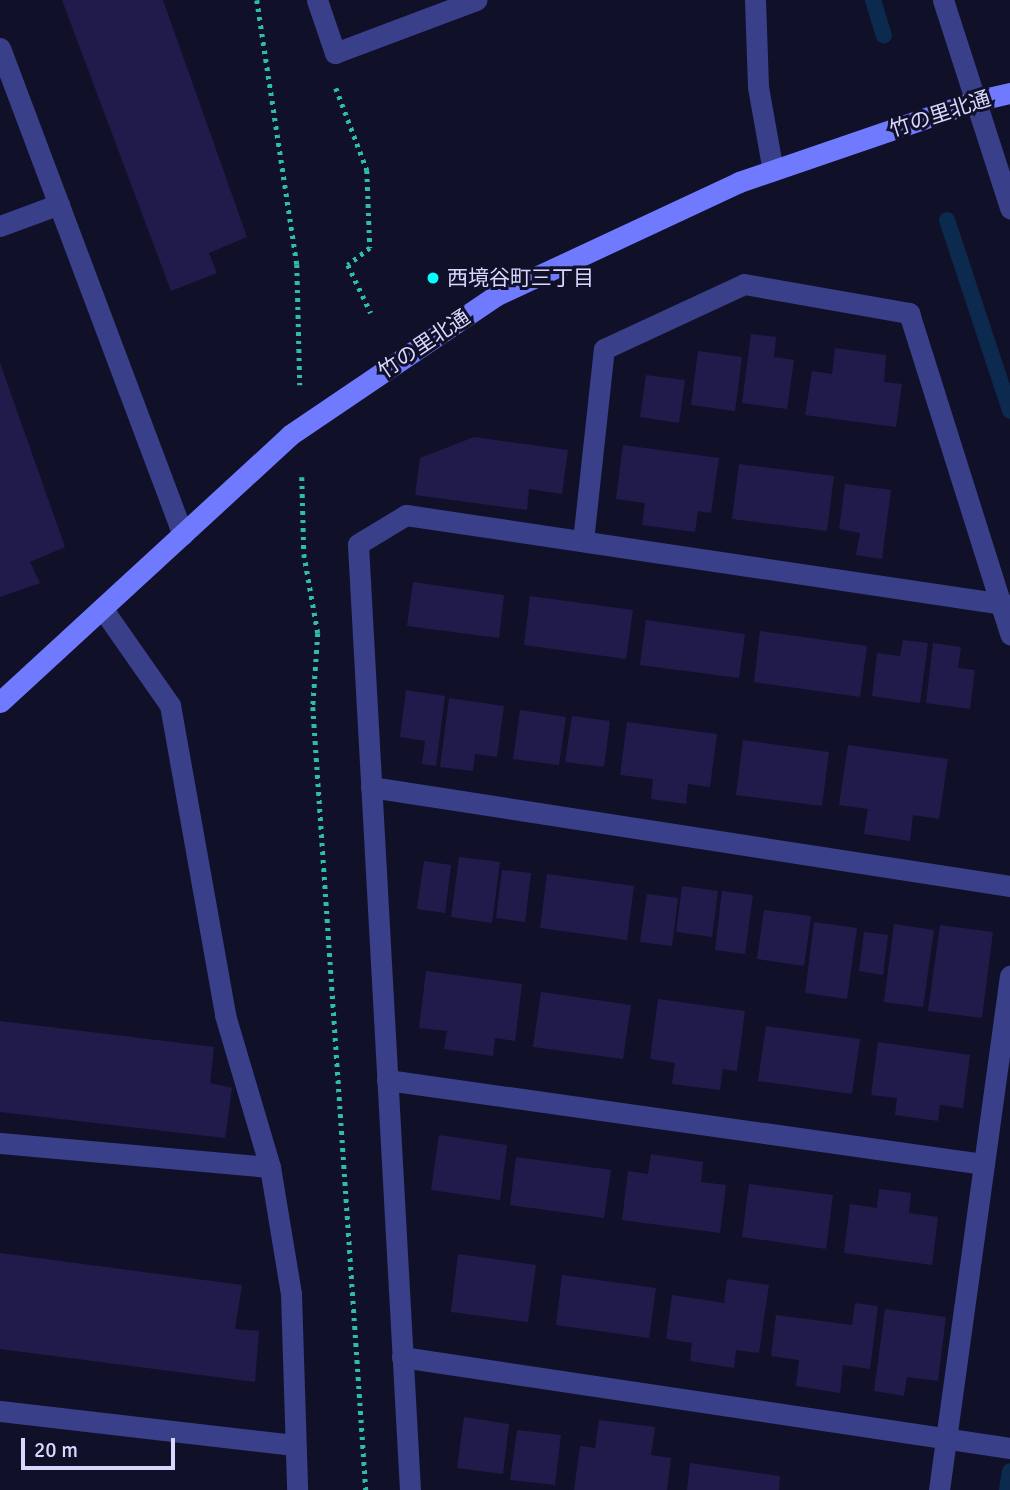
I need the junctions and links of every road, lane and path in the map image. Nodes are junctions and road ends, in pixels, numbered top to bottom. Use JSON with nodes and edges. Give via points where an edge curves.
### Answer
{"nodes":[{"id":1,"x":257,"y":0,"type":"edge"},
{"id":2,"x":317,"y":0,"type":"edge"},
{"id":3,"x":476,"y":0,"type":"edge"},
{"id":4,"x":755,"y":0,"type":"edge"},
{"id":5,"x":943,"y":0,"type":"edge"},
{"id":6,"x":0,"y":48,"type":"edge"},
{"id":7,"x":335,"y":53,"type":"junction"},
{"id":8,"x":1010,"y":93,"type":"edge"},
{"id":9,"x":975,"y":101,"type":"junction"},
{"id":10,"x":773,"y":171,"type":"junction"},
{"id":11,"x":59,"y":204,"type":"junction"},
{"id":12,"x":1010,"y":208,"type":"edge"},
{"id":13,"x":0,"y":226,"type":"edge"},
{"id":14,"x":297,"y":264,"type":"dead end"},
{"id":15,"x":371,"y":313,"type":"dead end"},
{"id":16,"x":183,"y":535,"type":"junction"},
{"id":17,"x":583,"y":541,"type":"junction"},
{"id":18,"x":304,"y":554,"type":"dead end"},
{"id":19,"x":1006,"y":605,"type":"edge"},
{"id":20,"x":102,"y":608,"type":"junction"},
{"id":21,"x":1010,"y":634,"type":"edge"},
{"id":22,"x":0,"y":702,"type":"edge"},
{"id":23,"x":371,"y":787,"type":"junction"},
{"id":24,"x":1010,"y":886,"type":"edge"},
{"id":25,"x":1010,"y":976,"type":"edge"},
{"id":26,"x":387,"y":1080,"type":"junction"},
{"id":27,"x":0,"y":1143,"type":"edge"},
{"id":28,"x":984,"y":1164,"type":"junction"},
{"id":29,"x":270,"y":1167,"type":"junction"},
{"id":30,"x":402,"y":1357,"type":"junction"},
{"id":31,"x":0,"y":1411,"type":"edge"},
{"id":32,"x":946,"y":1439,"type":"junction"},
{"id":33,"x":294,"y":1445,"type":"junction"},
{"id":34,"x":1010,"y":1448,"type":"edge"},
{"id":35,"x":297,"y":1490,"type":"edge"},
{"id":36,"x":366,"y":1490,"type":"edge"},
{"id":37,"x":410,"y":1490,"type":"edge"},
{"id":38,"x":939,"y":1490,"type":"edge"}],
"edges":[{"from":1,"to":14,"type":"path"},
{"from":2,"to":7,"type":"street"},
{"from":3,"to":7,"type":"street"},
{"from":4,"to":10,"type":"street","via":[[758,87]]},
{"from":5,"to":9,"type":"street"},
{"from":6,"to":11,"type":"street"},
{"from":7,"to":15,"type":"path","via":[[332,77],[367,170],[370,248],[348,265]]},
{"from":8,"to":9,"type":"street","name":"竹の里北通"},
{"from":9,"to":10,"type":"street","name":"竹の里北通"},
{"from":9,"to":12,"type":"street"},
{"from":10,"to":16,"type":"street","name":"竹の里北通","via":[[495,296],[290,435]]},
{"from":11,"to":13,"type":"street"},
{"from":11,"to":16,"type":"street"},
{"from":16,"to":20,"type":"street","name":"竹の里北通"},
{"from":17,"to":19,"type":"street"},
{"from":17,"to":19,"type":"street","via":[[604,349],[744,284],[909,313]]},
{"from":17,"to":23,"type":"street","via":[[405,515],[358,544]]},
{"from":18,"to":36,"type":"path","via":[[318,633],[313,707]]},
{"from":19,"to":21,"type":"street"},
{"from":20,"to":22,"type":"street","name":"竹の里北通"},
{"from":20,"to":29,"type":"street","via":[[170,705],[225,1015]]},
{"from":23,"to":24,"type":"street"},
{"from":23,"to":26,"type":"street"},
{"from":25,"to":28,"type":"street"},
{"from":26,"to":28,"type":"street"},
{"from":26,"to":30,"type":"street"},
{"from":27,"to":29,"type":"street"},
{"from":28,"to":32,"type":"street"},
{"from":29,"to":33,"type":"street","via":[[291,1294]]},
{"from":30,"to":32,"type":"street"},
{"from":30,"to":37,"type":"street"},
{"from":31,"to":33,"type":"street"},
{"from":32,"to":34,"type":"street"},
{"from":32,"to":38,"type":"street"},
{"from":33,"to":35,"type":"street"}]}
